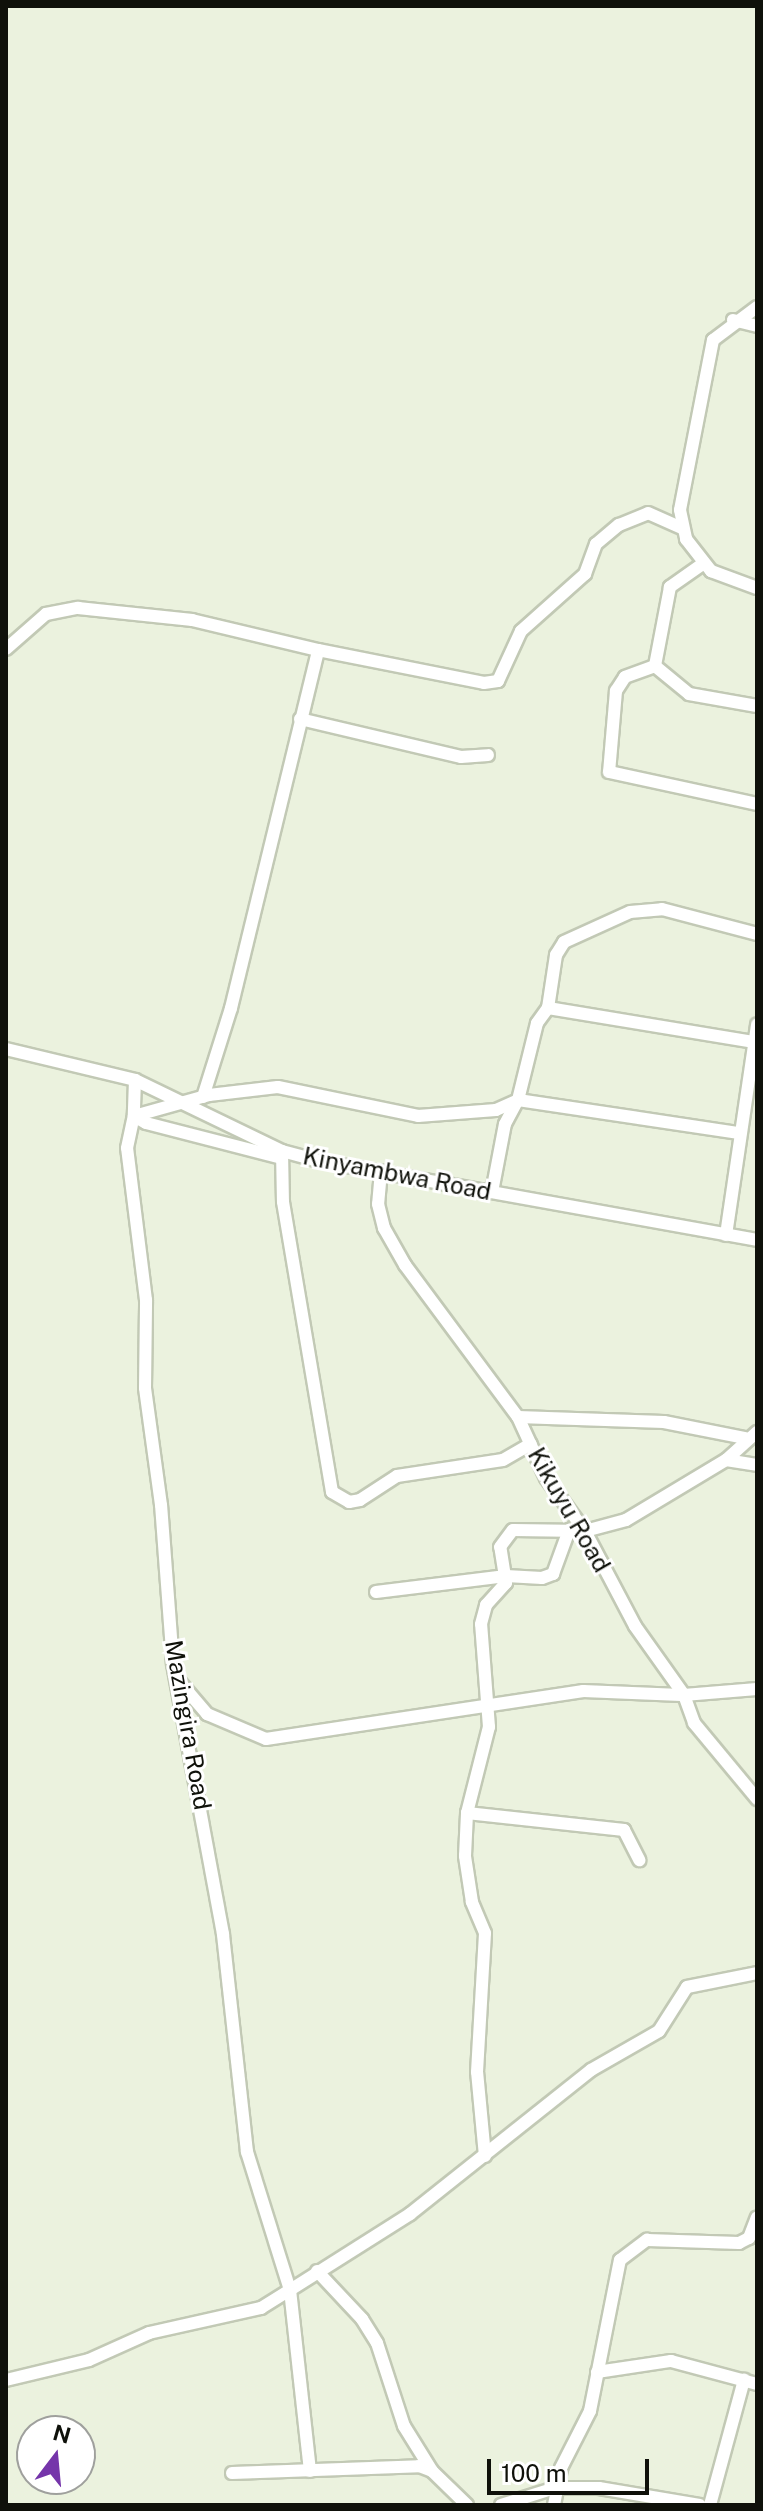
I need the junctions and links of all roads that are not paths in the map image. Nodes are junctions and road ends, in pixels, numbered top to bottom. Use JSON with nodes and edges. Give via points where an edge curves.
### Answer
{"nodes":[{"id":1,"x":757,"y":307,"type":"edge"},
{"id":2,"x":733,"y":320,"type":"junction"},
{"id":3,"x":757,"y":326,"type":"edge"},
{"id":4,"x":682,"y":528,"type":"junction"},
{"id":5,"x":704,"y":563,"type":"junction"},
{"id":6,"x":757,"y":588,"type":"edge"},
{"id":7,"x":6,"y":649,"type":"edge"},
{"id":8,"x":318,"y":650,"type":"junction"},
{"id":9,"x":655,"y":666,"type":"junction"},
{"id":10,"x":757,"y":706,"type":"edge"},
{"id":11,"x":300,"y":719,"type":"junction"},
{"id":12,"x":488,"y":755,"type":"dead end"},
{"id":13,"x":757,"y":804,"type":"edge"},
{"id":14,"x":757,"y":934,"type":"edge"},
{"id":15,"x":548,"y":1008,"type":"junction"},
{"id":16,"x":757,"y":1024,"type":"edge"},
{"id":17,"x":753,"y":1042,"type":"junction"},
{"id":18,"x":6,"y":1049,"type":"edge"},
{"id":19,"x":135,"y":1080,"type":"junction"},
{"id":20,"x":203,"y":1097,"type":"junction"},
{"id":21,"x":518,"y":1100,"type":"junction"},
{"id":22,"x":189,"y":1103,"type":"junction"},
{"id":23,"x":134,"y":1116,"type":"junction"},
{"id":24,"x":738,"y":1133,"type":"junction"},
{"id":25,"x":282,"y":1154,"type":"junction"},
{"id":26,"x":381,"y":1171,"type":"junction"},
{"id":27,"x":492,"y":1192,"type":"junction"},
{"id":28,"x":726,"y":1235,"type":"junction"},
{"id":29,"x":757,"y":1240,"type":"edge"},
{"id":30,"x":518,"y":1417,"type":"junction"},
{"id":31,"x":751,"y":1435,"type":"edge"},
{"id":32,"x":531,"y":1444,"type":"junction"},
{"id":33,"x":726,"y":1460,"type":"junction"},
{"id":34,"x":757,"y":1465,"type":"edge"},
{"id":35,"x":569,"y":1530,"type":"junction"},
{"id":36,"x":585,"y":1531,"type":"junction"},
{"id":37,"x":506,"y":1576,"type":"junction"},
{"id":38,"x":376,"y":1592,"type":"dead end"},
{"id":39,"x":178,"y":1680,"type":"junction"},
{"id":40,"x":757,"y":1689,"type":"edge"},
{"id":41,"x":684,"y":1695,"type":"junction"},
{"id":42,"x":487,"y":1703,"type":"junction"},
{"id":43,"x":757,"y":1799,"type":"edge"},
{"id":44,"x":467,"y":1813,"type":"junction"},
{"id":45,"x":639,"y":1860,"type":"dead end"},
{"id":46,"x":757,"y":1973,"type":"edge"},
{"id":47,"x":485,"y":2156,"type":"junction"},
{"id":48,"x":757,"y":2217,"type":"edge"},
{"id":49,"x":317,"y":2271,"type":"junction"},
{"id":50,"x":290,"y":2290,"type":"junction"},
{"id":51,"x":597,"y":2372,"type":"junction"},
{"id":52,"x":6,"y":2380,"type":"edge"},
{"id":53,"x":744,"y":2380,"type":"junction"},
{"id":54,"x":757,"y":2384,"type":"edge"},
{"id":55,"x":310,"y":2471,"type":"junction"},
{"id":56,"x":432,"y":2471,"type":"junction"},
{"id":57,"x":232,"y":2473,"type":"dead end"},
{"id":58,"x":555,"y":2488,"type":"junction"},
{"id":59,"x":467,"y":2505,"type":"edge"},
{"id":60,"x":501,"y":2505,"type":"edge"},
{"id":61,"x":554,"y":2505,"type":"edge"},
{"id":62,"x":700,"y":2505,"type":"edge"},
{"id":63,"x":710,"y":2505,"type":"edge"}],
"edges":[{"from":1,"to":2,"type":"street"},
{"from":2,"to":3,"type":"street"},
{"from":2,"to":4,"type":"street","via":[[718,331],[709,352],[685,471]]},
{"from":4,"to":5,"type":"street"},
{"from":4,"to":8,"type":"street","via":[[648,513],[619,525],[596,544],[585,574],[521,631],[498,681],[484,683]]},
{"from":5,"to":6,"type":"street","via":[[727,579]]},
{"from":5,"to":9,"type":"street","via":[[670,587]]},
{"from":7,"to":8,"type":"street","via":[[46,614],[78,608],[192,620]]},
{"from":8,"to":11,"type":"street"},
{"from":9,"to":10,"type":"street","via":[[689,694]]},
{"from":9,"to":13,"type":"street","via":[[625,677],[616,691],[609,772]]},
{"from":11,"to":12,"type":"street","via":[[461,757]]},
{"from":11,"to":20,"type":"street","via":[[231,1008]]},
{"from":14,"to":15,"type":"street","via":[[662,909],[630,912],[564,942],[556,955]]},
{"from":15,"to":17,"type":"street"},
{"from":15,"to":21,"type":"street","via":[[533,1034]]},
{"from":16,"to":17,"type":"street"},
{"from":17,"to":24,"type":"street"},
{"from":18,"to":19,"type":"street","name":"Kinyambwa Road"},
{"from":19,"to":22,"type":"street","name":"Kinyambwa Road"},
{"from":19,"to":23,"type":"street","name":"Mazingira Road"},
{"from":20,"to":21,"type":"street","via":[[288,1087],[426,1116],[496,1110]]},
{"from":20,"to":22,"type":"street"},
{"from":21,"to":24,"type":"street"},
{"from":21,"to":27,"type":"street","via":[[505,1124]]},
{"from":22,"to":23,"type":"street"},
{"from":22,"to":25,"type":"street","name":"Kinyambwa Road"},
{"from":23,"to":25,"type":"street","via":[[168,1131]]},
{"from":23,"to":39,"type":"street","name":"Mazingira Road","via":[[127,1148],[146,1300],[145,1388]]},
{"from":24,"to":28,"type":"street"},
{"from":25,"to":26,"type":"street","name":"Kinyambwa Road"},
{"from":25,"to":32,"type":"street","via":[[283,1202],[332,1492],[349,1502],[360,1500],[397,1476],[503,1460]]},
{"from":26,"to":27,"type":"street","name":"Kinyambwa Road"},
{"from":26,"to":30,"type":"street","name":"Kikuyu Road","via":[[378,1204],[398,1253]]},
{"from":27,"to":28,"type":"street","name":"Kinyambwa Road"},
{"from":28,"to":29,"type":"street","name":"Kinyambwa Road"},
{"from":30,"to":31,"type":"street","via":[[664,1422]]},
{"from":30,"to":32,"type":"street","name":"Kikuyu Road"},
{"from":31,"to":33,"type":"street"},
{"from":32,"to":36,"type":"street","name":"Kikuyu Road","via":[[546,1478]]},
{"from":33,"to":34,"type":"street"},
{"from":33,"to":36,"type":"street","via":[[626,1520]]},
{"from":35,"to":36,"type":"street"},
{"from":35,"to":37,"type":"street","via":[[553,1574]]},
{"from":35,"to":37,"type":"street","via":[[528,1529],[505,1535],[500,1558]]},
{"from":36,"to":41,"type":"street","name":"Kikuyu Road","via":[[635,1626]]},
{"from":37,"to":38,"type":"street"},
{"from":37,"to":42,"type":"street","via":[[505,1588],[486,1605],[481,1624]]},
{"from":39,"to":42,"type":"street","via":[[207,1714],[266,1739]]},
{"from":39,"to":50,"type":"street","name":"Mazingira Road","via":[[223,1934],[247,2152]]},
{"from":40,"to":41,"type":"street"},
{"from":41,"to":42,"type":"street","via":[[583,1691]]},
{"from":41,"to":43,"type":"street","name":"Kikuyu Road","via":[[694,1723]]},
{"from":42,"to":44,"type":"street","via":[[489,1727]]},
{"from":44,"to":45,"type":"street","via":[[624,1830]]},
{"from":44,"to":47,"type":"street","via":[[465,1856],[472,1902],[485,1933],[477,2072]]},
{"from":46,"to":47,"type":"street","via":[[687,1987],[659,2031],[591,2070]]},
{"from":47,"to":49,"type":"street","via":[[410,2214]]},
{"from":48,"to":51,"type":"street","via":[[749,2238],[739,2243],[657,2238],[630,2247],[620,2260]]},
{"from":49,"to":50,"type":"street"},
{"from":49,"to":56,"type":"street","via":[[377,2343],[404,2426]]},
{"from":50,"to":52,"type":"street","via":[[261,2308],[214,2322],[174,2326],[89,2360]]},
{"from":50,"to":55,"type":"street","name":"Mazingira Road"},
{"from":51,"to":53,"type":"street","via":[[671,2361]]},
{"from":51,"to":58,"type":"street","via":[[584,2429],[571,2445]]},
{"from":53,"to":54,"type":"street"},
{"from":53,"to":63,"type":"street"},
{"from":55,"to":56,"type":"street","via":[[397,2464]]},
{"from":55,"to":57,"type":"street"},
{"from":56,"to":59,"type":"street"},
{"from":58,"to":60,"type":"street"},
{"from":58,"to":61,"type":"street"},
{"from":58,"to":62,"type":"street","via":[[656,2494]]}]}
